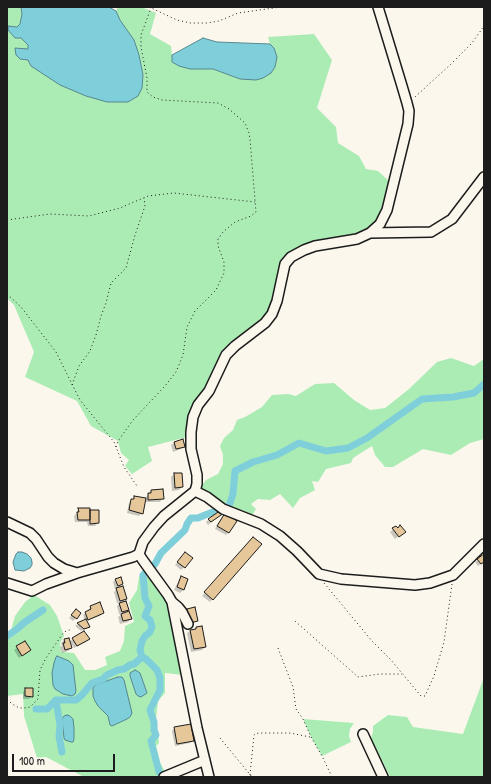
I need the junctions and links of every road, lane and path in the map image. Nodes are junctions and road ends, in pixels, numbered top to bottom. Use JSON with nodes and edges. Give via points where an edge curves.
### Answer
{"nodes":[{"id":1,"x":149,"y":7,"type":"edge"},
{"id":2,"x":281,"y":7,"type":"edge"},
{"id":3,"x":378,"y":7,"type":"edge"},
{"id":4,"x":152,"y":8,"type":"junction"},
{"id":5,"x":484,"y":26,"type":"edge"},
{"id":6,"x":407,"y":103,"type":"junction"},
{"id":7,"x":484,"y":177,"type":"edge"},
{"id":8,"x":144,"y":197,"type":"junction"},
{"id":9,"x":255,"y":202,"type":"junction"},
{"id":10,"x":7,"y":220,"type":"edge"},
{"id":11,"x":370,"y":233,"type":"junction"},
{"id":12,"x":7,"y":294,"type":"edge"},
{"id":13,"x":72,"y":385,"type":"junction"},
{"id":14,"x":116,"y":447,"type":"junction"},
{"id":15,"x":137,"y":486,"type":"dead end"},
{"id":16,"x":195,"y":490,"type":"junction"},
{"id":17,"x":7,"y":522,"type":"edge"},
{"id":18,"x":484,"y":544,"type":"edge"},
{"id":19,"x":139,"y":554,"type":"junction"},
{"id":20,"x":77,"y":573,"type":"junction"},
{"id":21,"x":319,"y":574,"type":"junction"},
{"id":22,"x":453,"y":575,"type":"junction"},
{"id":23,"x":7,"y":583,"type":"edge"},
{"id":24,"x":172,"y":602,"type":"junction"},
{"id":25,"x":295,"y":621,"type":"dead end"},
{"id":26,"x":188,"y":624,"type":"dead end"},
{"id":27,"x":72,"y":628,"type":"dead end"},
{"id":28,"x":278,"y":648,"type":"dead end"},
{"id":29,"x":403,"y":674,"type":"junction"},
{"id":30,"x":7,"y":700,"type":"edge"},
{"id":31,"x":363,"y":734,"type":"dead end"},
{"id":32,"x":310,"y":737,"type":"junction"},
{"id":33,"x":220,"y":738,"type":"dead end"},
{"id":34,"x":205,"y":760,"type":"junction"},
{"id":35,"x":251,"y":776,"type":"edge"},
{"id":36,"x":164,"y":777,"type":"edge"},
{"id":37,"x":209,"y":777,"type":"edge"},
{"id":38,"x":332,"y":777,"type":"edge"},
{"id":39,"x":383,"y":777,"type":"edge"}],
"edges":[{"from":1,"to":4,"type":"path"},
{"from":2,"to":4,"type":"path","via":[[238,13],[207,23],[177,20]]},
{"from":3,"to":6,"type":"street"},
{"from":4,"to":9,"type":"path","via":[[141,35],[140,46],[147,92],[162,100],[218,103],[244,123],[249,133]]},
{"from":5,"to":6,"type":"path","via":[[456,60]]},
{"from":6,"to":11,"type":"street","via":[[408,124],[387,210],[380,224]]},
{"from":7,"to":11,"type":"street","via":[[452,219],[431,232]]},
{"from":8,"to":9,"type":"path","via":[[174,193]]},
{"from":8,"to":10,"type":"path","via":[[120,208],[89,216],[50,214]]},
{"from":8,"to":13,"type":"path","via":[[145,206],[126,268],[111,283],[90,351],[79,366]]},
{"from":9,"to":14,"type":"path","via":[[256,212],[235,222],[218,239],[224,273],[216,290],[192,316],[187,327],[183,355],[176,372],[133,420]]},
{"from":11,"to":16,"type":"street","via":[[357,239],[304,250],[291,257],[285,264],[272,314],[226,355],[193,417],[191,449],[197,476]]},
{"from":12,"to":13,"type":"path","via":[[21,307],[56,352]]},
{"from":13,"to":14,"type":"path","via":[[80,400]]},
{"from":14,"to":15,"type":"path","via":[[124,467]]},
{"from":16,"to":19,"type":"street","via":[[164,516],[143,542]]},
{"from":16,"to":21,"type":"street","via":[[223,509],[261,524],[280,536]]},
{"from":17,"to":20,"type":"street","via":[[30,533],[54,563]]},
{"from":18,"to":22,"type":"street"},
{"from":19,"to":20,"type":"street"},
{"from":19,"to":24,"type":"street"},
{"from":20,"to":23,"type":"street","via":[[32,591]]},
{"from":21,"to":22,"type":"street","via":[[341,579],[415,585]]},
{"from":21,"to":29,"type":"path","via":[[372,641]]},
{"from":22,"to":29,"type":"path","via":[[444,642],[425,696],[421,696]]},
{"from":24,"to":26,"type":"street","via":[[182,612]]},
{"from":24,"to":34,"type":"street"},
{"from":25,"to":29,"type":"path","via":[[358,677]]},
{"from":27,"to":30,"type":"path","via":[[64,632],[40,670],[38,699],[30,707],[24,708],[14,706]]},
{"from":28,"to":32,"type":"path","via":[[293,687],[296,708]]},
{"from":31,"to":39,"type":"street"},
{"from":32,"to":35,"type":"path","via":[[290,733],[254,735]]},
{"from":32,"to":38,"type":"path"},
{"from":33,"to":35,"type":"path"},
{"from":34,"to":36,"type":"street"},
{"from":34,"to":37,"type":"street"}]}
